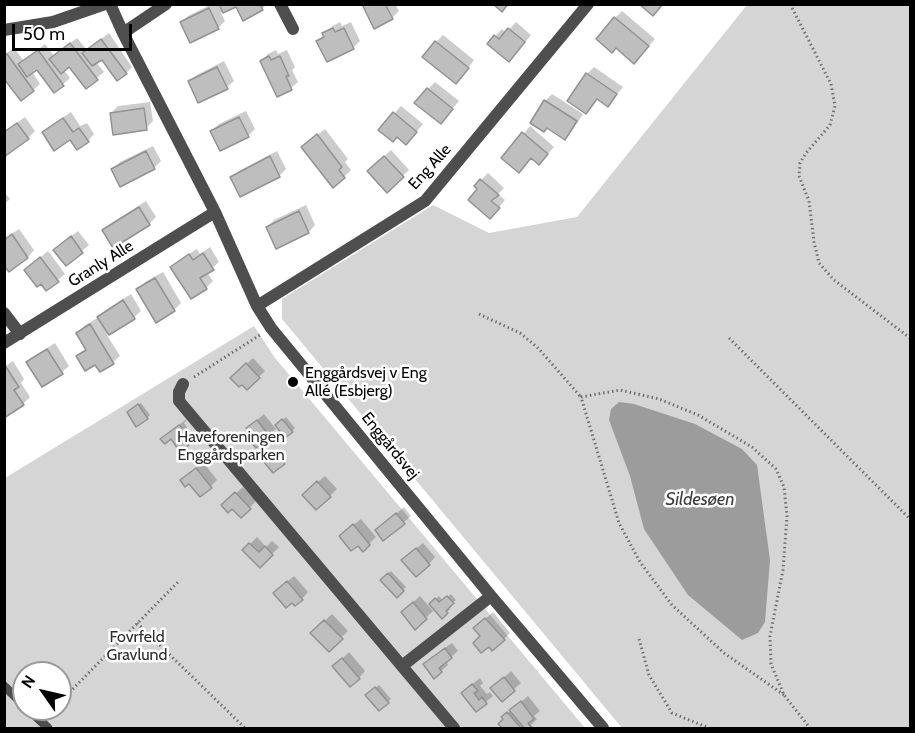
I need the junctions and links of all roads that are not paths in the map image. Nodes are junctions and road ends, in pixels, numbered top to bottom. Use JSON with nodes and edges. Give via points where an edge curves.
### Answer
{"nodes":[{"id":1,"x":105,"y":4,"type":"edge"},
{"id":2,"x":110,"y":4,"type":"edge"},
{"id":3,"x":166,"y":4,"type":"edge"},
{"id":4,"x":280,"y":4,"type":"edge"},
{"id":5,"x":588,"y":4,"type":"edge"},
{"id":6,"x":293,"y":29,"type":"dead end"},
{"id":7,"x":4,"y":30,"type":"edge"},
{"id":8,"x":123,"y":33,"type":"junction"},
{"id":9,"x":215,"y":212,"type":"junction"},
{"id":10,"x":257,"y":306,"type":"junction"},
{"id":11,"x":4,"y":313,"type":"edge"},
{"id":12,"x":20,"y":334,"type":"junction"},
{"id":13,"x":4,"y":343,"type":"edge"},
{"id":14,"x":183,"y":384,"type":"road end"},
{"id":15,"x":491,"y":596,"type":"junction"},
{"id":16,"x":402,"y":666,"type":"junction"},
{"id":17,"x":454,"y":729,"type":"edge"},
{"id":18,"x":603,"y":729,"type":"edge"}],
"edges":[{"from":1,"to":7,"type":"street","via":[[53,22]]},
{"from":2,"to":8,"type":"street","name":"Enggårdsvej"},
{"from":3,"to":8,"type":"street"},
{"from":4,"to":6,"type":"street"},
{"from":5,"to":10,"type":"street","name":"Eng Alle","via":[[425,201]]},
{"from":8,"to":9,"type":"street","name":"Enggårdsvej"},
{"from":9,"to":10,"type":"street","name":"Enggårdsvej"},
{"from":9,"to":12,"type":"street","name":"Granly Alle"},
{"from":10,"to":15,"type":"street","name":"Enggårdsvej"},
{"from":11,"to":12,"type":"street"},
{"from":12,"to":13,"type":"street","name":"Granly Alle"},
{"from":14,"to":16,"type":"street","via":[[178,401]]},
{"from":15,"to":16,"type":"street"},
{"from":15,"to":18,"type":"street","name":"Enggårdsvej"},
{"from":16,"to":17,"type":"street"}]}
